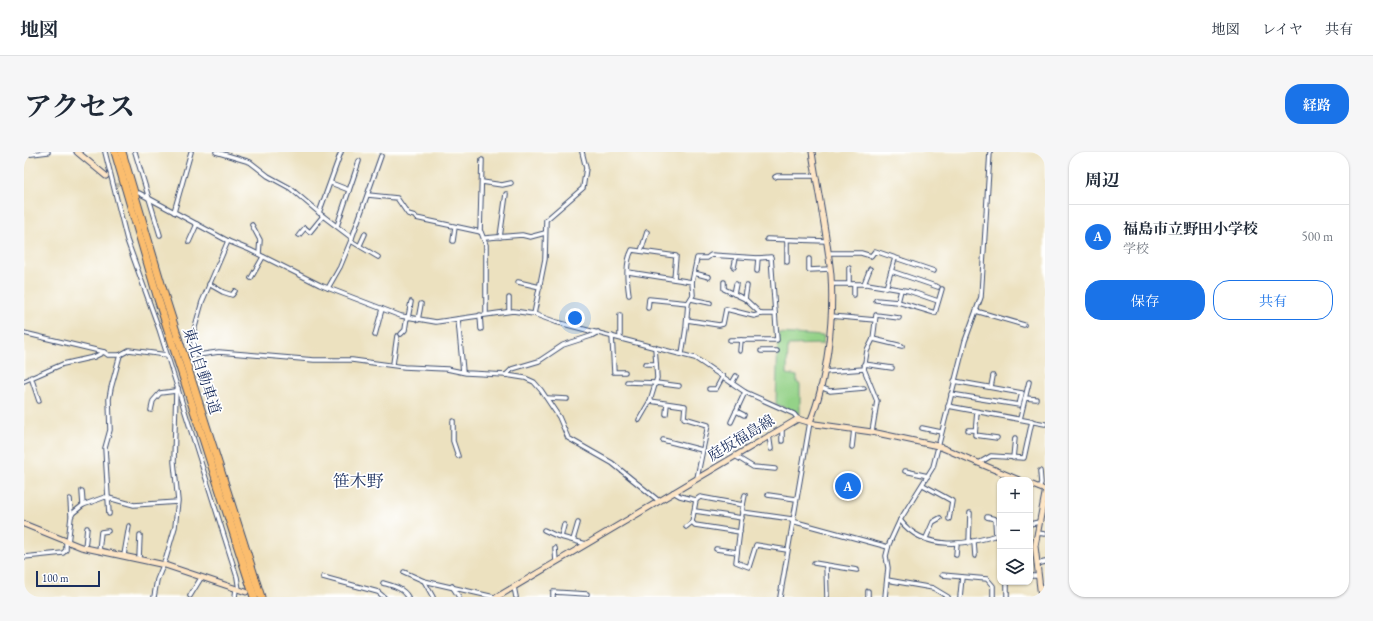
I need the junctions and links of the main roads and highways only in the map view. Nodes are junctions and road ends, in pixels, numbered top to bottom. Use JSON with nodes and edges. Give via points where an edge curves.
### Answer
{"nodes":[{"id":1,"x":77,"y":152,"type":"edge"},
{"id":2,"x":115,"y":152,"type":"edge"},
{"id":3,"x":122,"y":152,"type":"edge"},
{"id":4,"x":812,"y":152,"type":"edge"},
{"id":5,"x":106,"y":176,"type":"road end"},
{"id":6,"x":810,"y":422,"type":"junction"},
{"id":7,"x":1012,"y":477,"type":"edge"},
{"id":8,"x":1033,"y":485,"type":"edge"},
{"id":9,"x":1045,"y":490,"type":"edge"},
{"id":10,"x":1045,"y":494,"type":"edge"},
{"id":11,"x":24,"y":524,"type":"edge"},
{"id":12,"x":246,"y":592,"type":"dead end"},
{"id":13,"x":254,"y":597,"type":"edge"},
{"id":14,"x":261,"y":597,"type":"edge"},
{"id":15,"x":497,"y":597,"type":"edge"},
{"id":16,"x":1041,"y":597,"type":"edge"}],
"edges":[{"from":1,"to":5,"type":"main road"},
{"from":2,"to":13,"type":"highway","name":"東北自動車道","via":[[152,279]]},
{"from":3,"to":14,"type":"highway","name":"東北自動車道","via":[[165,297]]},
{"from":4,"to":6,"type":"main road","via":[[830,269],[831,316],[824,372]]},
{"from":6,"to":7,"type":"main road","name":"庭坂福島線","via":[[938,446]]},
{"from":6,"to":15,"type":"main road","name":"庭坂福島線","via":[[798,419],[769,435]]},
{"from":8,"to":9,"type":"main road"},
{"from":10,"to":16,"type":"main road","via":[[1035,546]]},
{"from":11,"to":12,"type":"main road","via":[[85,548],[163,565]]}]}
